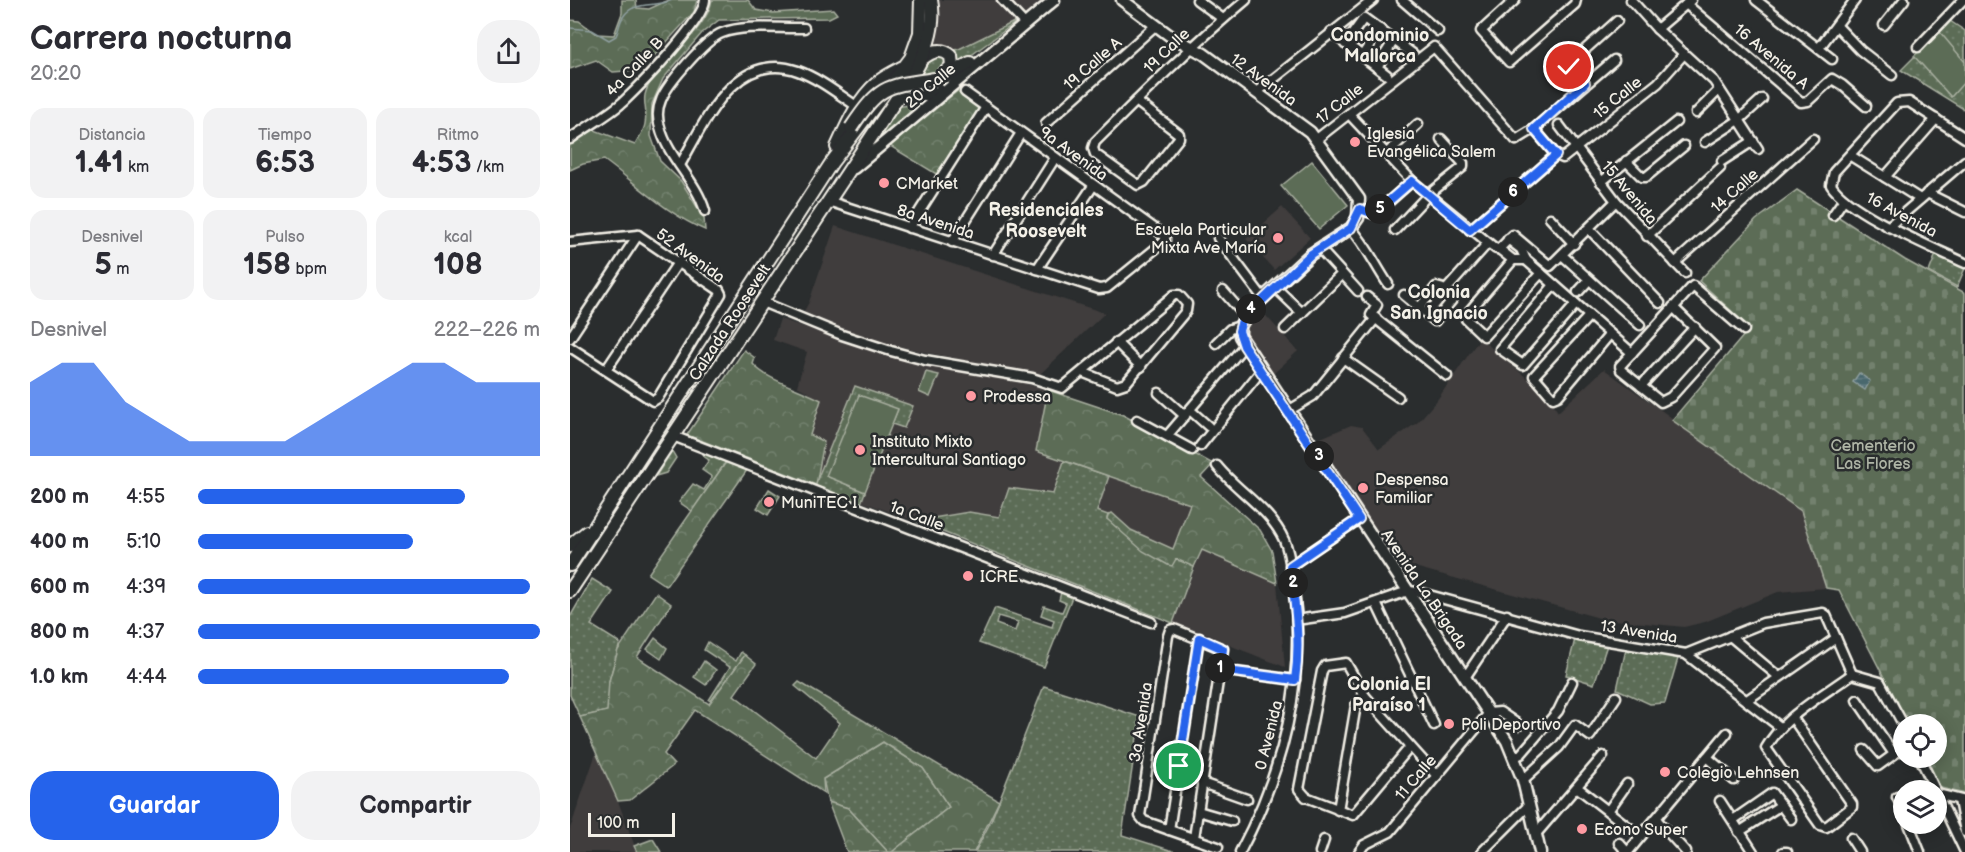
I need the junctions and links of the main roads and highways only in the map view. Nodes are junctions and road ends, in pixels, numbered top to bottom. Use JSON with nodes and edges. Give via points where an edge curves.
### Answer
{"nodes":[{"id":1,"x":921,"y":0,"type":"edge"},
{"id":2,"x":931,"y":0,"type":"edge"},
{"id":3,"x":1054,"y":0,"type":"edge"},
{"id":4,"x":1122,"y":0,"type":"edge"},
{"id":5,"x":1027,"y":19,"type":"junction"},
{"id":6,"x":923,"y":58,"type":"junction"},
{"id":7,"x":970,"y":63,"type":"junction"},
{"id":8,"x":910,"y":69,"type":"junction"},
{"id":9,"x":937,"y":79,"type":"junction"},
{"id":10,"x":837,"y":147,"type":"junction"},
{"id":11,"x":832,"y":162,"type":"junction"},
{"id":12,"x":846,"y":174,"type":"junction"},
{"id":13,"x":771,"y":257,"type":"junction"},
{"id":14,"x":1242,"y":321,"type":"joint"},
{"id":15,"x":698,"y":398,"type":"junction"},
{"id":16,"x":597,"y":524,"type":"junction"},
{"id":17,"x":570,"y":546,"type":"edge"},
{"id":18,"x":570,"y":565,"type":"edge"},
{"id":19,"x":570,"y":591,"type":"edge"},
{"id":20,"x":1540,"y":852,"type":"edge"}],
"edges":[{"from":1,"to":8,"type":"highway","via":[[920,33]]},
{"from":2,"to":6,"type":"highway","via":[[932,21]]},
{"from":3,"to":5,"type":"main road","name":"20 Calle"},
{"from":4,"to":14,"type":"main road","name":"12 Avenida","via":[[1317,138],[1355,191],[1360,209],[1351,228],[1319,248]]},
{"from":5,"to":7,"type":"main road","name":"20 Calle"},
{"from":5,"to":12,"type":"main road","name":"20 Calle"},
{"from":6,"to":8,"type":"highway"},
{"from":6,"to":9,"type":"highway","via":[[937,51],[951,56],[952,66]]},
{"from":7,"to":8,"type":"main road","name":"20 Calle","via":[[929,96],[917,96],[912,91]]},
{"from":7,"to":9,"type":"highway"},
{"from":8,"to":10,"type":"highway","via":[[877,83],[858,107]]},
{"from":8,"to":11,"type":"highway","name":"Calzada Roosevelt"},
{"from":8,"to":12,"type":"highway","name":"Calzada Roosevelt"},
{"from":9,"to":10,"type":"highway","bridge":true,"via":[[886,88],[869,101]]},
{"from":10,"to":11,"type":"highway"},
{"from":11,"to":13,"type":"highway","name":"Calzada Roosevelt"},
{"from":12,"to":15,"type":"highway","name":"Calzada Roosevelt"},
{"from":13,"to":15,"type":"highway","via":[[764,276],[683,401],[687,405]]},
{"from":13,"to":16,"type":"highway","name":"Calzada Roosevelt"},
{"from":14,"to":20,"type":"main road","name":"Avenida La Brigada","via":[[1240,336],[1244,346],[1466,676],[1515,757]]},
{"from":15,"to":19,"type":"highway","name":"Calzada Roosevelt"},
{"from":16,"to":17,"type":"highway"},
{"from":16,"to":18,"type":"highway","name":"Calzada Roosevelt"}]}
